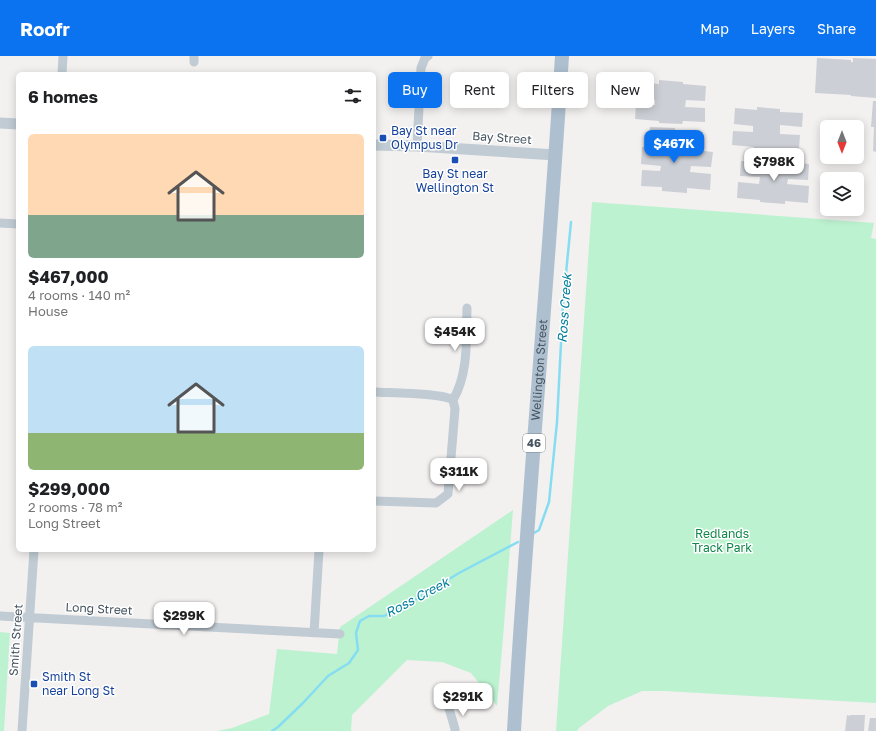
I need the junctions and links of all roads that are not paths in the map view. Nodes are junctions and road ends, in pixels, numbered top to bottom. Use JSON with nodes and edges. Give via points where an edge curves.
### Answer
{"nodes":[{"id":1,"x":63,"y":56,"type":"edge"},
{"id":2,"x":428,"y":56,"type":"edge"},
{"id":3,"x":562,"y":56,"type":"edge"},
{"id":4,"x":62,"y":72,"type":"edge"},
{"id":5,"x":0,"y":123,"type":"edge"},
{"id":6,"x":16,"y":124,"type":"edge"},
{"id":7,"x":376,"y":145,"type":"edge"},
{"id":8,"x":417,"y":146,"type":"junction"},
{"id":9,"x":556,"y":155,"type":"junction"},
{"id":10,"x":0,"y":223,"type":"edge"},
{"id":11,"x":16,"y":224,"type":"edge"},
{"id":12,"x":467,"y":308,"type":"dead end"},
{"id":13,"x":376,"y":392,"type":"edge"},
{"id":14,"x":453,"y":400,"type":"junction"},
{"id":15,"x":376,"y":501,"type":"edge"},
{"id":16,"x":34,"y":552,"type":"edge"},
{"id":17,"x":319,"y":552,"type":"edge"},
{"id":18,"x":0,"y":616,"type":"edge"},
{"id":19,"x":30,"y":618,"type":"junction"},
{"id":20,"x":314,"y":633,"type":"junction"},
{"id":21,"x":340,"y":634,"type":"dead end"},
{"id":22,"x":448,"y":705,"type":"dead end"},
{"id":23,"x":22,"y":731,"type":"edge"},
{"id":24,"x":455,"y":731,"type":"edge"},
{"id":25,"x":514,"y":731,"type":"edge"}],
"edges":[{"from":1,"to":4,"type":"street"},
{"from":2,"to":8,"type":"street","via":[[421,68]]},
{"from":3,"to":9,"type":"main road","name":"Wellington Street","number":"46"},
{"from":5,"to":6,"type":"street"},
{"from":7,"to":8,"type":"street","name":"Bay Street"},
{"from":8,"to":9,"type":"street","name":"Bay Street"},
{"from":9,"to":25,"type":"main road","name":"Wellington Street","number":"46"},
{"from":10,"to":11,"type":"street"},
{"from":12,"to":14,"type":"street","via":[[465,358],[460,385]]},
{"from":13,"to":14,"type":"street","via":[[435,395]]},
{"from":14,"to":15,"type":"street","via":[[455,409],[448,494],[436,503]]},
{"from":16,"to":19,"type":"street","name":"Smith Street"},
{"from":17,"to":20,"type":"street"},
{"from":18,"to":19,"type":"street","name":"Long Street"},
{"from":19,"to":20,"type":"street","name":"Long Street"},
{"from":19,"to":23,"type":"street","name":"Smith Street"},
{"from":20,"to":21,"type":"street","name":"Long Street"},
{"from":22,"to":24,"type":"street"}]}
